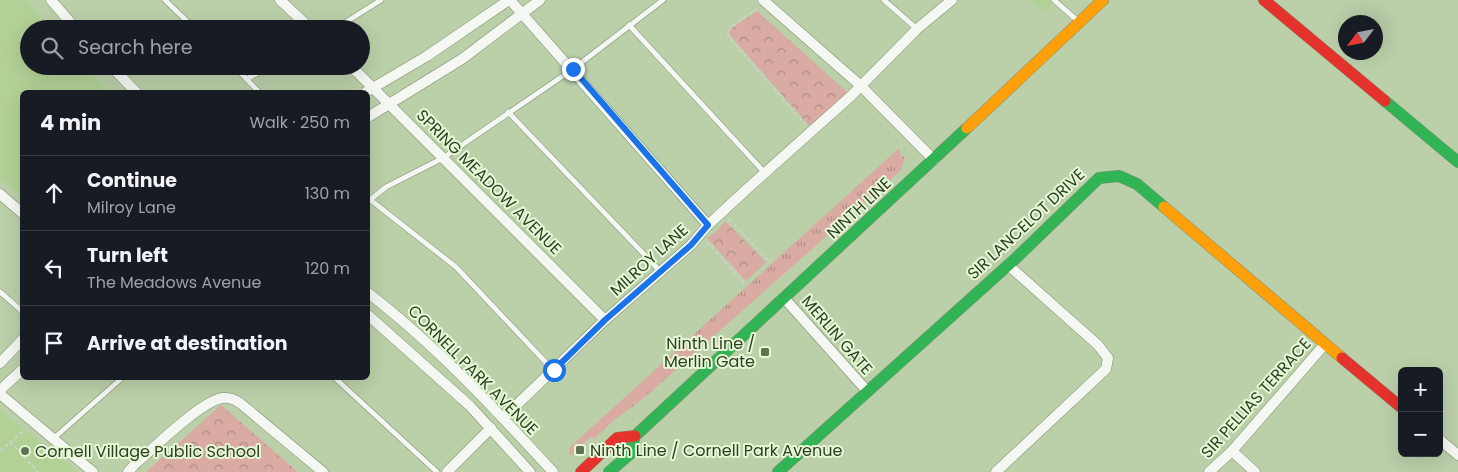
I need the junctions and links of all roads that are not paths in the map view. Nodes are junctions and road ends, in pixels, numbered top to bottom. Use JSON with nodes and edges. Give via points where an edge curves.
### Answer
{"nodes":[{"id":1,"x":51,"y":0,"type":"edge"},
{"id":2,"x":165,"y":0,"type":"edge"},
{"id":3,"x":280,"y":0,"type":"edge"},
{"id":4,"x":381,"y":0,"type":"edge"},
{"id":5,"x":510,"y":0,"type":"edge"},
{"id":6,"x":540,"y":0,"type":"edge"},
{"id":7,"x":663,"y":0,"type":"edge"},
{"id":8,"x":884,"y":0,"type":"edge"},
{"id":9,"x":952,"y":0,"type":"edge"},
{"id":10,"x":1054,"y":0,"type":"edge"},
{"id":11,"x":1103,"y":0,"type":"edge"},
{"id":12,"x":1264,"y":0,"type":"edge"},
{"id":13,"x":760,"y":4,"type":"edge"},
{"id":14,"x":524,"y":12,"type":"junction"},
{"id":15,"x":68,"y":20,"type":"edge"},
{"id":16,"x":186,"y":20,"type":"edge"},
{"id":17,"x":301,"y":20,"type":"edge"},
{"id":18,"x":349,"y":20,"type":"edge"},
{"id":19,"x":1079,"y":21,"type":"junction"},
{"id":20,"x":629,"y":25,"type":"junction"},
{"id":21,"x":917,"y":29,"type":"junction"},
{"id":22,"x":573,"y":69,"type":"junction"},
{"id":23,"x":120,"y":75,"type":"edge"},
{"id":24,"x":243,"y":75,"type":"edge"},
{"id":25,"x":254,"y":75,"type":"edge"},
{"id":26,"x":358,"y":75,"type":"edge"},
{"id":27,"x":247,"y":79,"type":"junction"},
{"id":28,"x":861,"y":86,"type":"junction"},
{"id":29,"x":134,"y":90,"type":"edge"},
{"id":30,"x":257,"y":90,"type":"edge"},
{"id":31,"x":370,"y":90,"type":"edge"},
{"id":32,"x":389,"y":104,"type":"junction"},
{"id":33,"x":508,"y":112,"type":"junction"},
{"id":34,"x":370,"y":116,"type":"edge"},
{"id":35,"x":443,"y":158,"type":"junction"},
{"id":36,"x":934,"y":160,"type":"junction"},
{"id":37,"x":1458,"y":162,"type":"edge"},
{"id":38,"x":766,"y":173,"type":"junction"},
{"id":39,"x":0,"y":194,"type":"edge"},
{"id":40,"x":370,"y":198,"type":"edge"},
{"id":41,"x":370,"y":200,"type":"edge"},
{"id":42,"x":20,"y":211,"type":"edge"},
{"id":43,"x":708,"y":225,"type":"junction"},
{"id":44,"x":1008,"y":265,"type":"junction"},
{"id":45,"x":660,"y":272,"type":"junction"},
{"id":46,"x":0,"y":292,"type":"edge"},
{"id":47,"x":370,"y":295,"type":"edge"},
{"id":48,"x":785,"y":299,"type":"junction"},
{"id":49,"x":20,"y":309,"type":"edge"},
{"id":50,"x":370,"y":317,"type":"edge"},
{"id":51,"x":605,"y":320,"type":"junction"},
{"id":52,"x":20,"y":342,"type":"edge"},
{"id":53,"x":1325,"y":344,"type":"junction"},
{"id":54,"x":0,"y":363,"type":"edge"},
{"id":55,"x":554,"y":370,"type":"junction"},
{"id":56,"x":20,"y":372,"type":"edge"},
{"id":57,"x":120,"y":380,"type":"edge"},
{"id":58,"x":337,"y":380,"type":"edge"},
{"id":59,"x":867,"y":391,"type":"junction"},
{"id":60,"x":0,"y":392,"type":"edge"},
{"id":61,"x":1398,"y":405,"type":"edge"},
{"id":62,"x":503,"y":418,"type":"junction"},
{"id":63,"x":491,"y":428,"type":"junction"},
{"id":64,"x":635,"y":436,"type":"junction"},
{"id":65,"x":54,"y":438,"type":"junction"},
{"id":66,"x":1443,"y":442,"type":"edge"},
{"id":67,"x":1232,"y":451,"type":"junction"},
{"id":68,"x":1458,"y":455,"type":"edge"},
{"id":69,"x":94,"y":472,"type":"edge"},
{"id":70,"x":128,"y":472,"type":"edge"},
{"id":71,"x":323,"y":472,"type":"edge"},
{"id":72,"x":437,"y":472,"type":"edge"},
{"id":73,"x":447,"y":472,"type":"edge"},
{"id":74,"x":530,"y":472,"type":"edge"},
{"id":75,"x":553,"y":472,"type":"edge"},
{"id":76,"x":581,"y":472,"type":"edge"},
{"id":77,"x":609,"y":472,"type":"edge"},
{"id":78,"x":778,"y":472,"type":"edge"},
{"id":79,"x":996,"y":472,"type":"edge"},
{"id":80,"x":1209,"y":472,"type":"edge"},
{"id":81,"x":1255,"y":472,"type":"edge"}],
"edges":[{"from":1,"to":15,"type":"street"},
{"from":2,"to":16,"type":"lane"},
{"from":3,"to":17,"type":"street"},
{"from":4,"to":18,"type":"lane"},
{"from":5,"to":14,"type":"street"},
{"from":5,"to":31,"type":"street"},
{"from":6,"to":14,"type":"street"},
{"from":7,"to":20,"type":"lane"},
{"from":8,"to":21,"type":"lane"},
{"from":9,"to":21,"type":"street","name":"MILROY LANE"},
{"from":10,"to":19,"type":"lane"},
{"from":11,"to":19,"type":"street","name":"NINTH LINE"},
{"from":12,"to":37,"type":"street"},
{"from":13,"to":28,"type":"street"},
{"from":14,"to":22,"type":"street"},
{"from":14,"to":32,"type":"street","via":[[462,59]]},
{"from":19,"to":36,"type":"street","name":"NINTH LINE"},
{"from":20,"to":22,"type":"lane"},
{"from":20,"to":38,"type":"lane"},
{"from":21,"to":28,"type":"street","name":"MILROY LANE"},
{"from":22,"to":33,"type":"lane"},
{"from":22,"to":43,"type":"street"},
{"from":23,"to":29,"type":"street"},
{"from":24,"to":27,"type":"lane"},
{"from":25,"to":27,"type":"lane"},
{"from":26,"to":31,"type":"street","name":"SPRING MEADOW AVENUE"},
{"from":27,"to":30,"type":"lane"},
{"from":28,"to":36,"type":"street"},
{"from":28,"to":38,"type":"street","name":"MILROY LANE"},
{"from":31,"to":32,"type":"street","name":"SPRING MEADOW AVENUE"},
{"from":32,"to":34,"type":"street"},
{"from":32,"to":35,"type":"street","name":"SPRING MEADOW AVENUE"},
{"from":33,"to":35,"type":"lane"},
{"from":33,"to":45,"type":"lane"},
{"from":35,"to":40,"type":"lane"},
{"from":35,"to":51,"type":"street","name":"SPRING MEADOW AVENUE"},
{"from":36,"to":48,"type":"street","name":"NINTH LINE"},
{"from":38,"to":43,"type":"street","name":"MILROY LANE"},
{"from":39,"to":42,"type":"street"},
{"from":41,"to":55,"type":"lane","via":[[456,268]]},
{"from":43,"to":45,"type":"street","name":"MILROY LANE"},
{"from":44,"to":53,"type":"street","name":"SIR LANCELOT DRIVE","via":[[1099,178],[1119,176],[1137,184]]},
{"from":44,"to":59,"type":"street","name":"SIR LANCELOT DRIVE"},
{"from":44,"to":79,"type":"street","via":[[1098,345],[1108,358],[1106,369]]},
{"from":45,"to":51,"type":"street","name":"MILROY LANE"},
{"from":46,"to":49,"type":"lane"},
{"from":47,"to":62,"type":"street","name":"CORNELL PARK AVENUE"},
{"from":48,"to":59,"type":"street","name":"MERLIN GATE"},
{"from":48,"to":64,"type":"street","name":"NINTH LINE"},
{"from":50,"to":63,"type":"street","name":"CORNELL PARK AVENUE"},
{"from":51,"to":55,"type":"street","name":"MILROY LANE"},
{"from":52,"to":54,"type":"street"},
{"from":53,"to":61,"type":"street","name":"SIR LANCELOT DRIVE"},
{"from":53,"to":67,"type":"street","name":"SIR PELLIAS TERRACE"},
{"from":55,"to":62,"type":"street","name":"MILROY LANE"},
{"from":56,"to":60,"type":"street"},
{"from":57,"to":65,"type":"lane"},
{"from":58,"to":72,"type":"lane"},
{"from":59,"to":78,"type":"street","name":"SIR LANCELOT DRIVE"},
{"from":60,"to":65,"type":"street"},
{"from":62,"to":75,"type":"street","name":"CORNELL PARK AVENUE"},
{"from":63,"to":73,"type":"street"},
{"from":63,"to":74,"type":"street","name":"CORNELL PARK AVENUE"},
{"from":64,"to":76,"type":"street","name":"NINTH LINE","via":[[617,438]]},
{"from":64,"to":77,"type":"street","name":"NINTH LINE","via":[[630,454]]},
{"from":65,"to":69,"type":"street"},
{"from":66,"to":68,"type":"street"},
{"from":67,"to":80,"type":"street","name":"SIR PELLIAS TERRACE"},
{"from":67,"to":81,"type":"street"},
{"from":70,"to":71,"type":"street","via":[[200,410],[214,401],[232,398]]}]}
